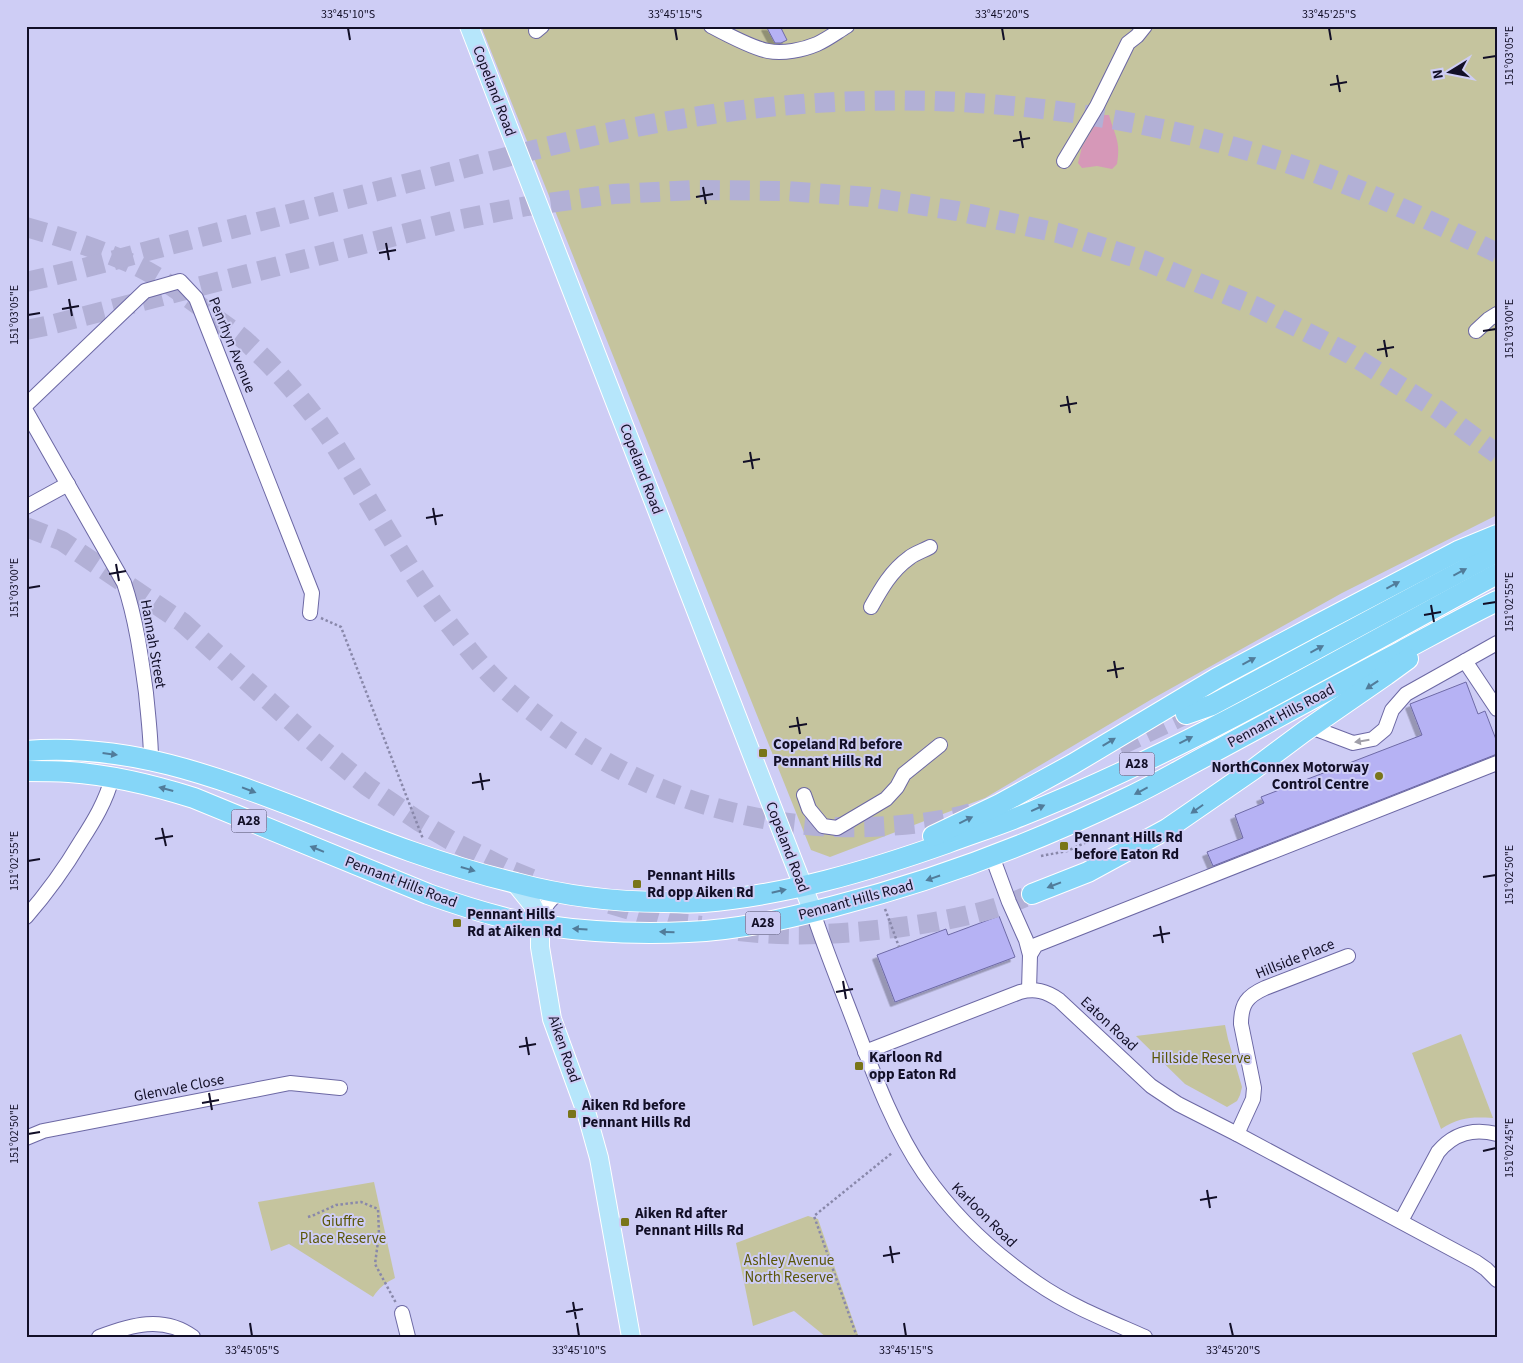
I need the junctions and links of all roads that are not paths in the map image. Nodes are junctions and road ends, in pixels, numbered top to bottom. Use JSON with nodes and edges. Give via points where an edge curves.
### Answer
{"nodes":[{"id":1,"x":469,"y":26,"type":"edge"},
{"id":2,"x":711,"y":26,"type":"edge"},
{"id":3,"x":847,"y":26,"type":"edge"},
{"id":4,"x":1145,"y":26,"type":"edge"},
{"id":5,"x":1064,"y":160,"type":"dead end"},
{"id":6,"x":1497,"y":314,"type":"edge"},
{"id":7,"x":1476,"y":331,"type":"dead end"},
{"id":8,"x":26,"y":405,"type":"edge"},
{"id":9,"x":26,"y":411,"type":"edge"},
{"id":10,"x":68,"y":484,"type":"junction"},
{"id":11,"x":26,"y":507,"type":"edge"},
{"id":12,"x":1497,"y":535,"type":"edge"},
{"id":13,"x":930,"y":547,"type":"dead end"},
{"id":14,"x":1497,"y":552,"type":"edge"},
{"id":15,"x":1497,"y":574,"type":"edge"},
{"id":16,"x":1497,"y":601,"type":"edge"},
{"id":17,"x":871,"y":607,"type":"dead end"},
{"id":18,"x":310,"y":614,"type":"road end"},
{"id":19,"x":1453,"y":624,"type":"junction"},
{"id":20,"x":1497,"y":643,"type":"edge"},
{"id":21,"x":1465,"y":661,"type":"junction"},
{"id":22,"x":1497,"y":710,"type":"edge"},
{"id":23,"x":1186,"y":714,"type":"tunnel mouth"},
{"id":24,"x":1305,"y":731,"type":"junction"},
{"id":25,"x":26,"y":743,"type":"edge"},
{"id":26,"x":940,"y":745,"type":"dead end"},
{"id":27,"x":62,"y":750,"type":"junction"},
{"id":28,"x":26,"y":751,"type":"edge"},
{"id":29,"x":151,"y":760,"type":"junction"},
{"id":30,"x":1497,"y":763,"type":"edge"},
{"id":31,"x":26,"y":771,"type":"edge"},
{"id":32,"x":112,"y":778,"type":"junction"},
{"id":33,"x":804,"y":795,"type":"dead end"},
{"id":34,"x":992,"y":856,"type":"junction"},
{"id":35,"x":859,"y":872,"type":"junction"},
{"id":36,"x":515,"y":883,"type":"junction"},
{"id":37,"x":802,"y":886,"type":"junction"},
{"id":38,"x":560,"y":893,"type":"junction"},
{"id":39,"x":1032,"y":894,"type":"tunnel mouth"},
{"id":40,"x":812,"y":912,"type":"junction"},
{"id":41,"x":26,"y":917,"type":"edge"},
{"id":42,"x":540,"y":924,"type":"junction"},
{"id":43,"x":1030,"y":955,"type":"junction"},
{"id":44,"x":1348,"y":956,"type":"dead end"},
{"id":45,"x":1029,"y":990,"type":"junction"},
{"id":46,"x":866,"y":1052,"type":"junction"},
{"id":47,"x":340,"y":1088,"type":"dead end"},
{"id":48,"x":1237,"y":1134,"type":"junction"},
{"id":49,"x":1497,"y":1134,"type":"edge"},
{"id":50,"x":26,"y":1138,"type":"edge"},
{"id":51,"x":1400,"y":1221,"type":"junction"},
{"id":52,"x":1497,"y":1280,"type":"edge"},
{"id":53,"x":402,"y":1313,"type":"road end"},
{"id":54,"x":100,"y":1337,"type":"edge"},
{"id":55,"x":193,"y":1337,"type":"edge"},
{"id":56,"x":408,"y":1337,"type":"edge"},
{"id":57,"x":631,"y":1337,"type":"edge"},
{"id":58,"x":1145,"y":1337,"type":"edge"}],
"edges":[{"from":1,"to":37,"type":"main road","name":"Copeland Road"},
{"from":2,"to":3,"type":"street","via":[[767,51],[782,52],[817,44]]},
{"from":4,"to":5,"type":"street","via":[[1128,43],[1097,106]]},
{"from":6,"to":7,"type":"street"},
{"from":8,"to":18,"type":"street","name":"Penrhyn Avenue","via":[[145,291],[180,281],[196,298],[312,593]]},
{"from":9,"to":10,"type":"street","name":"Hannah Street"},
{"from":10,"to":11,"type":"street"},
{"from":10,"to":29,"type":"street","name":"Hannah Street","via":[[124,583],[132,607],[150,728]]},
{"from":35,"to":12,"type":"highway","one_way":true,"via":[[1000,804],[1217,678],[1458,551]]},
{"from":13,"to":17,"type":"street","via":[[910,557],[893,572]]},
{"from":23,"to":14,"type":"highway","one_way":true,"via":[[1212,705]]},
{"from":35,"to":15,"type":"highway","name":"Pennant Hills Road","number":"A28","one_way":true,"via":[[1021,816],[1122,772],[1251,708]]},
{"from":16,"to":19,"type":"highway","name":"Pennant Hills Road","number":"A28"},
{"from":19,"to":24,"type":"highway","one_way":true},
{"from":19,"to":34,"type":"highway","name":"Pennant Hills Road","number":"A28","one_way":true,"via":[[1134,795]]},
{"from":20,"to":21,"type":"street"},
{"from":21,"to":22,"type":"street"},
{"from":21,"to":24,"type":"street","one_way":true,"via":[[1406,694],[1392,710],[1385,728],[1373,739],[1353,742],[1316,729]]},
{"from":24,"to":39,"type":"highway","one_way":true,"via":[[1167,829],[1088,872]]},
{"from":25,"to":27,"type":"main road"},
{"from":26,"to":33,"type":"street","via":[[904,774],[886,799],[837,828],[824,826],[809,809]]},
{"from":27,"to":28,"type":"highway","name":"Pennant Hills Road","number":"A28"},
{"from":27,"to":29,"type":"highway","name":"Pennant Hills Road","number":"A28","one_way":true},
{"from":29,"to":36,"type":"highway","name":"Pennant Hills Road","number":"A28","one_way":true,"via":[[203,774],[421,856]]},
{"from":30,"to":43,"type":"street","via":[[1036,945]]},
{"from":31,"to":32,"type":"highway","name":"Pennant Hills Road","number":"A28"},
{"from":32,"to":41,"type":"street","via":[[108,794],[68,864]]},
{"from":42,"to":32,"type":"highway","name":"Pennant Hills Road","number":"A28","one_way":true,"via":[[479,911],[428,894],[194,798]]},
{"from":34,"to":40,"type":"highway","name":"Pennant Hills Road","number":"A28","one_way":true,"via":[[912,885]]},
{"from":34,"to":43,"type":"street"},
{"from":35,"to":37,"type":"highway","name":"Pennant Hills Road","number":"A28"},
{"from":36,"to":38,"type":"highway","name":"Pennant Hills Road","number":"A28"},
{"from":36,"to":42,"type":"main road","name":"Aiken Road","via":[[532,904]]},
{"from":38,"to":37,"type":"highway","name":"Pennant Hills Road","number":"A28","one_way":true,"via":[[637,902],[699,902],[755,896]]},
{"from":37,"to":40,"type":"main road","name":"Copeland Road"},
{"from":38,"to":42,"type":"street","via":[[551,898],[543,910]]},
{"from":40,"to":42,"type":"highway","name":"Pennant Hills Road","number":"A28","one_way":true,"via":[[744,927],[685,932],[621,932]]},
{"from":40,"to":46,"type":"street"},
{"from":42,"to":57,"type":"main road","name":"Aiken Road","via":[[540,947],[552,1019],[599,1158]]},
{"from":43,"to":45,"type":"street"},
{"from":44,"to":48,"type":"street","name":"Hillside Place","via":[[1265,988],[1246,1001],[1241,1024],[1254,1088],[1253,1099]]},
{"from":45,"to":46,"type":"street"},
{"from":45,"to":48,"type":"street","name":"Eaton Road","via":[[1045,992],[1059,1000],[1151,1086],[1178,1104]]},
{"from":46,"to":58,"type":"street","name":"Karloon Road","via":[[908,1147],[968,1226],[996,1253],[1038,1284]]},
{"from":47,"to":50,"type":"street","name":"Glenvale Close","via":[[290,1083],[43,1131]]},
{"from":48,"to":51,"type":"street","name":"Eaton Road"},
{"from":49,"to":51,"type":"street","via":[[1464,1133],[1444,1144]]},
{"from":51,"to":52,"type":"street","name":"Eaton Road","via":[[1476,1262]]},
{"from":53,"to":56,"type":"street"},
{"from":54,"to":55,"type":"street","via":[[146,1324],[170,1326]]}]}
